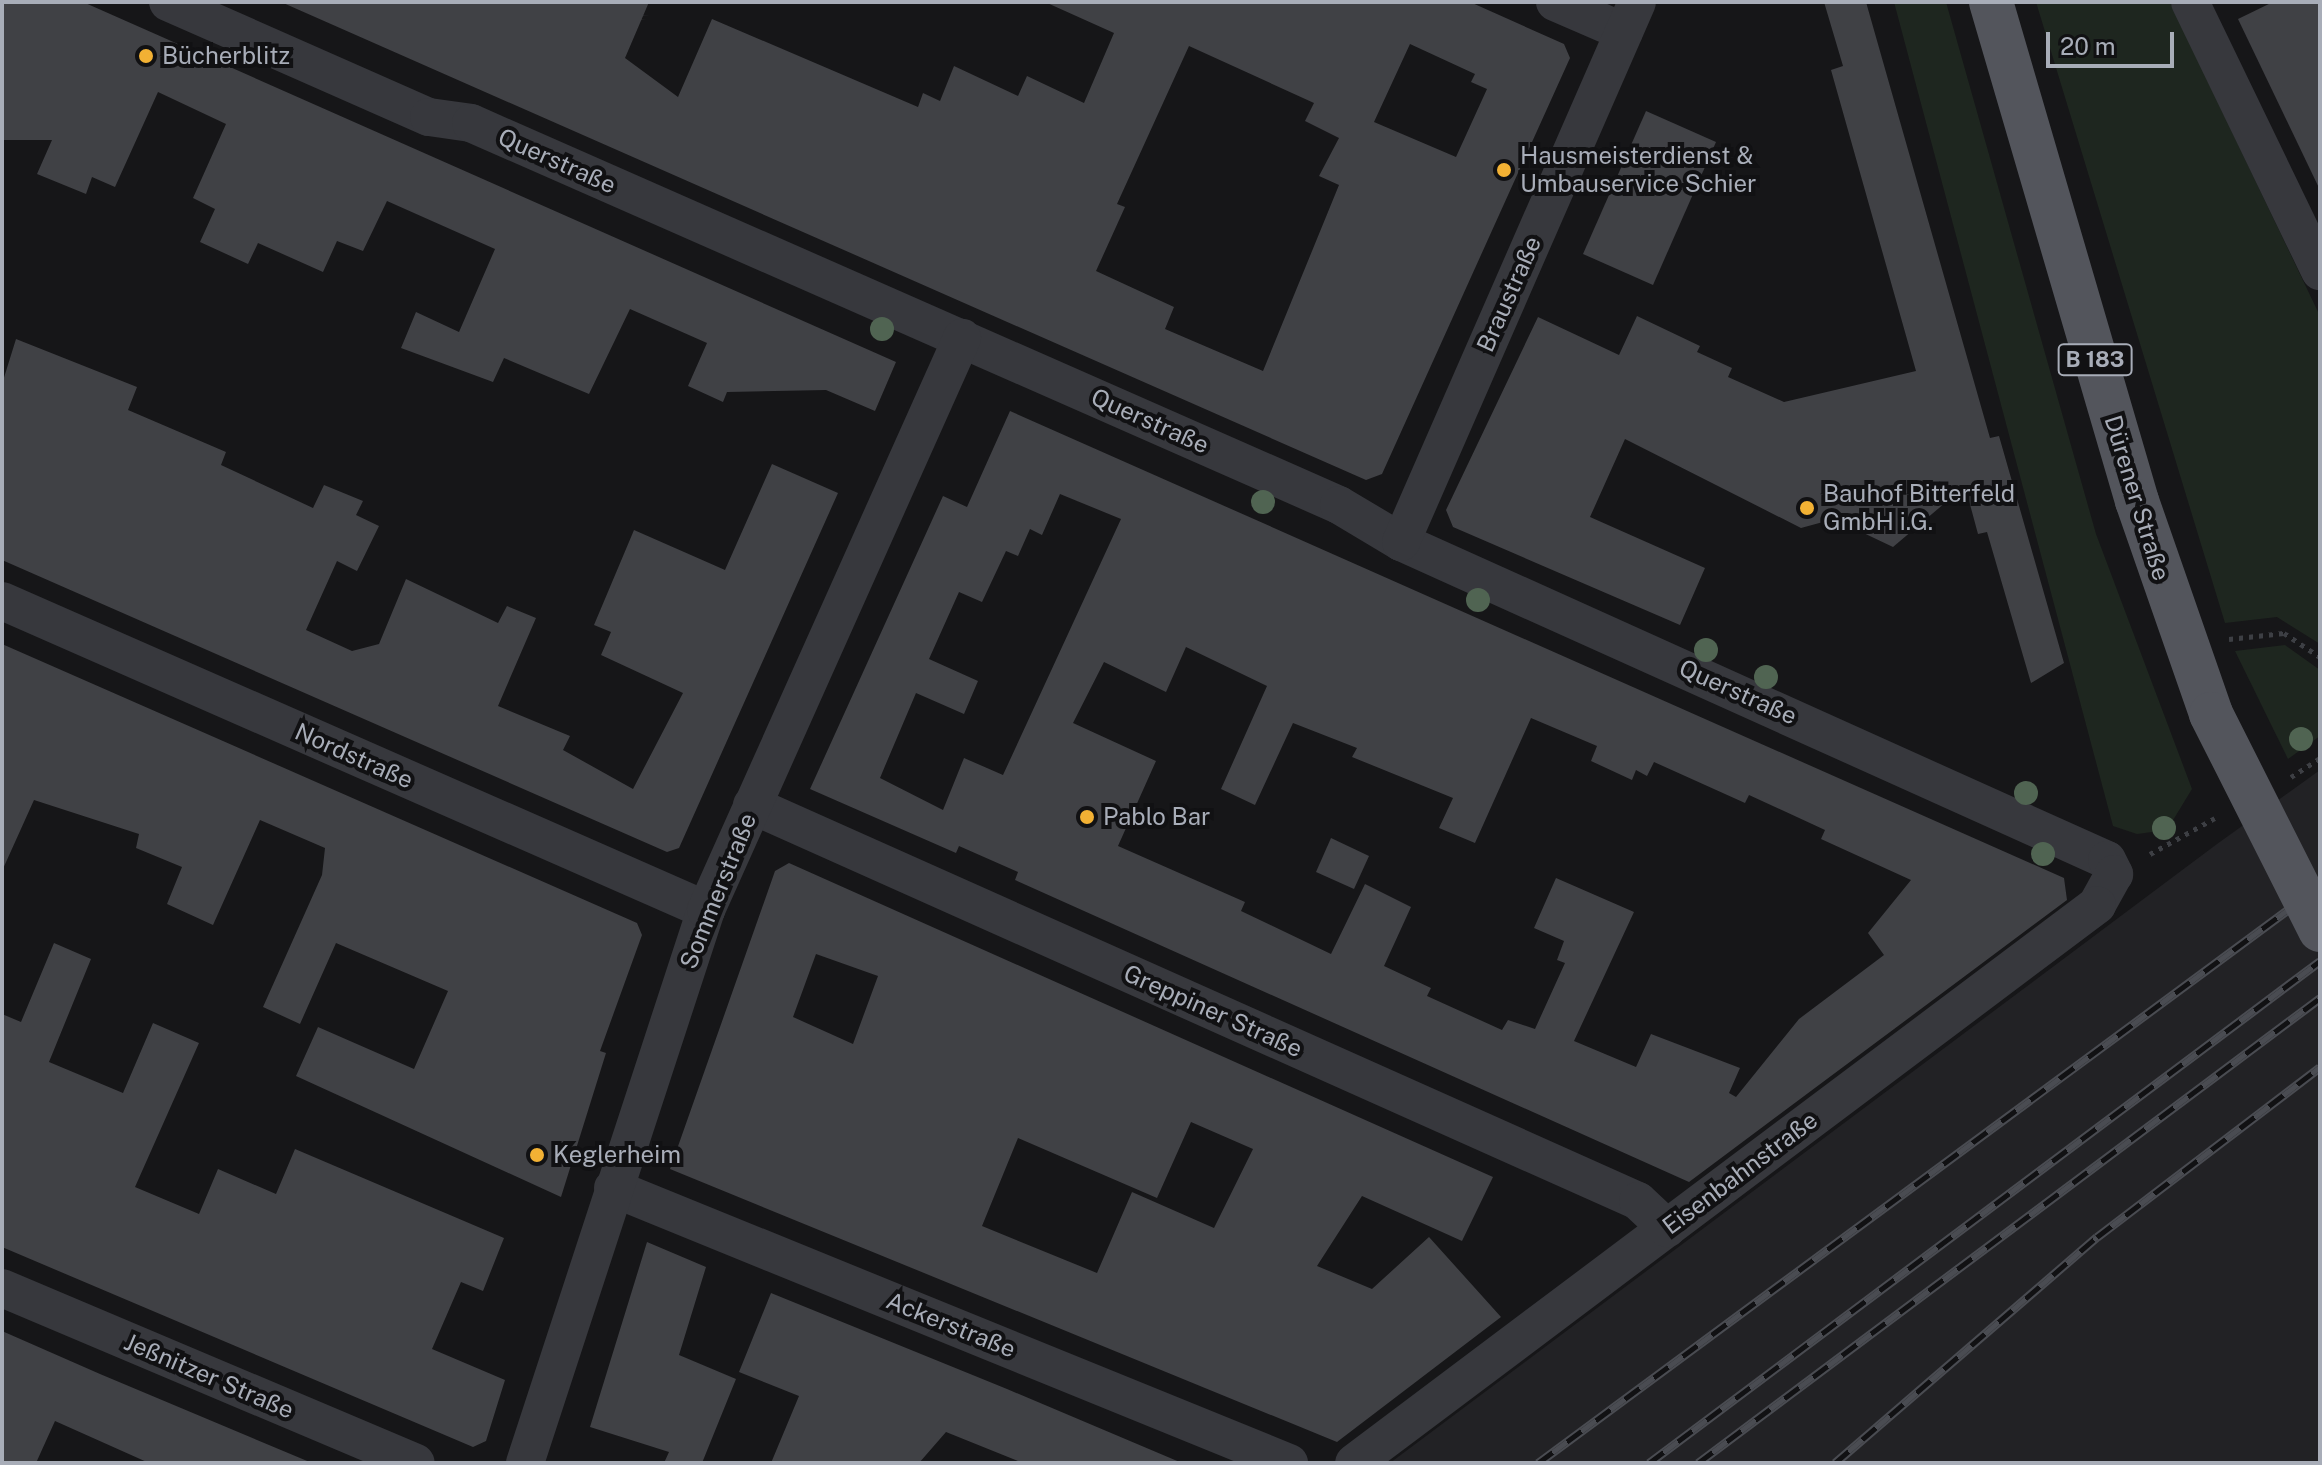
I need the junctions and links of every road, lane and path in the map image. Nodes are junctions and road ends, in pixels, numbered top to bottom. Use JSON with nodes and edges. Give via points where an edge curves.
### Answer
{"nodes":[{"id":1,"x":168,"y":2,"type":"edge"},
{"id":2,"x":1555,"y":2,"type":"edge"},
{"id":3,"x":1991,"y":2,"type":"edge"},
{"id":4,"x":2190,"y":2,"type":"edge"},
{"id":5,"x":1630,"y":17,"type":"edge"},
{"id":6,"x":2320,"y":271,"type":"edge"},
{"id":7,"x":962,"y":338,"type":"junction"},
{"id":8,"x":1401,"y":542,"type":"junction"},
{"id":9,"x":2,"y":601,"type":"edge"},
{"id":10,"x":2230,"y":639,"type":"dead end"},
{"id":11,"x":2320,"y":657,"type":"edge"},
{"id":12,"x":752,"y":805,"type":"junction"},
{"id":13,"x":2114,"y":874,"type":"joint"},
{"id":14,"x":706,"y":910,"type":"junction"},
{"id":15,"x":2320,"y":930,"type":"edge"},
{"id":16,"x":613,"y":1188,"type":"junction"},
{"id":17,"x":1667,"y":1228,"type":"junction"},
{"id":18,"x":2,"y":1288,"type":"edge"},
{"id":19,"x":416,"y":1463,"type":"edge"},
{"id":20,"x":525,"y":1463,"type":"edge"},
{"id":21,"x":1289,"y":1463,"type":"edge"},
{"id":22,"x":1354,"y":1463,"type":"edge"}],
"edges":[{"from":1,"to":7,"type":"street","name":"Querstraße","via":[[429,117],[471,123]]},
{"from":2,"to":5,"type":"street"},
{"from":3,"to":15,"type":"main road","name":"Dürener Straße","number":"B 183","bridge":true,"via":[[2137,501],[2211,714]]},
{"from":4,"to":6,"type":"street"},
{"from":5,"to":8,"type":"street","name":"Braustraße"},
{"from":7,"to":8,"type":"street","name":"Querstraße","via":[[1339,505]]},
{"from":7,"to":12,"type":"street","name":"Sommerstraße"},
{"from":8,"to":13,"type":"street","name":"Querstraße","via":[[2095,849]]},
{"from":9,"to":14,"type":"street","name":"Nordstraße"},
{"from":10,"to":11,"type":"path","via":[[2284,633]]},
{"from":12,"to":14,"type":"street","name":"Sommerstraße"},
{"from":12,"to":17,"type":"street","name":"Greppiner Straße","via":[[1638,1201]]},
{"from":13,"to":17,"type":"street","name":"Eisenbahnstraße","via":[[2097,905]]},
{"from":14,"to":16,"type":"street","name":"Sommerstraße"},
{"from":16,"to":20,"type":"street","name":"Sommerstraße"},
{"from":16,"to":21,"type":"street","name":"Ackerstraße"},
{"from":17,"to":22,"type":"street","name":"Eisenbahnstraße"},
{"from":18,"to":19,"type":"street","name":"Jeßnitzer Straße"}]}
